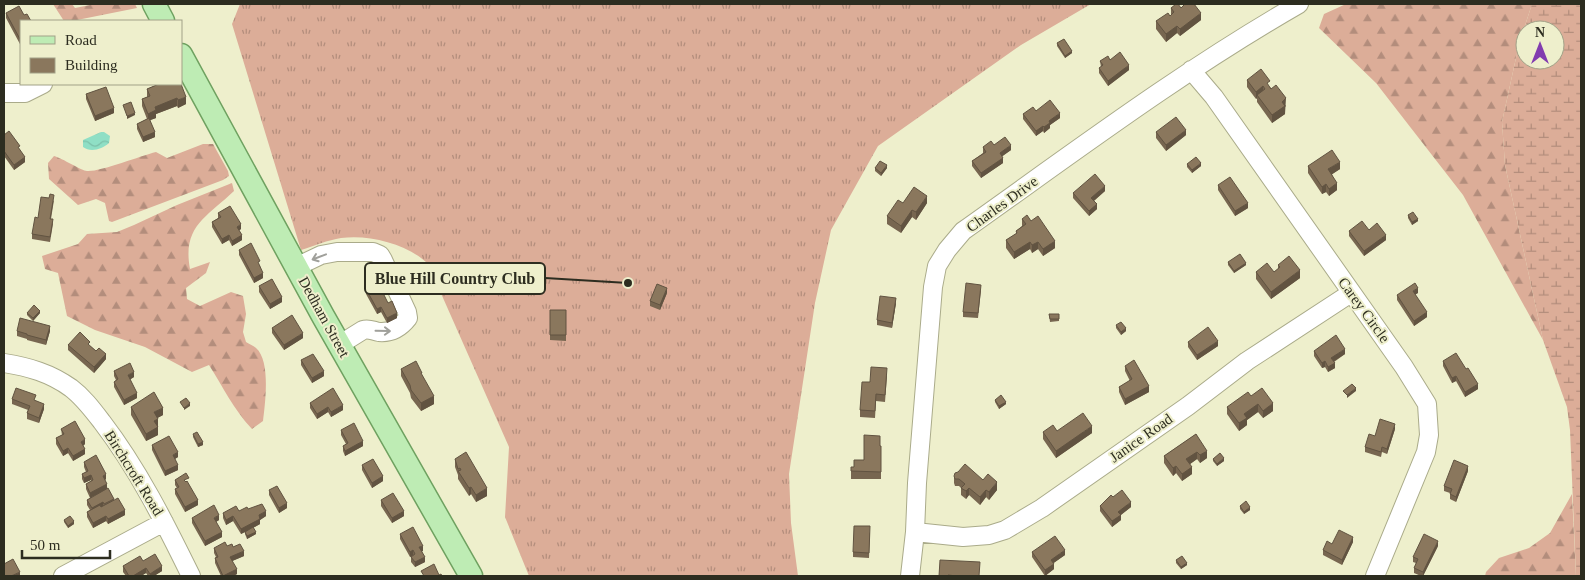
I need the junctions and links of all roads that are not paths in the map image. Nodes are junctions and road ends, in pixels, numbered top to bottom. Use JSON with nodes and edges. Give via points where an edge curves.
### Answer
{"nodes":[{"id":1,"x":154,"y":4,"type":"edge"},
{"id":2,"x":1299,"y":4,"type":"edge"},
{"id":3,"x":162,"y":20,"type":"edge"},
{"id":4,"x":182,"y":57,"type":"edge"},
{"id":5,"x":1191,"y":70,"type":"junction"},
{"id":6,"x":41,"y":85,"type":"edge"},
{"id":7,"x":4,"y":93,"type":"edge"},
{"id":8,"x":296,"y":268,"type":"junction"},
{"id":9,"x":1351,"y":293,"type":"junction"},
{"id":10,"x":339,"y":345,"type":"junction"},
{"id":11,"x":4,"y":363,"type":"edge"},
{"id":12,"x":164,"y":522,"type":"junction"},
{"id":13,"x":915,"y":532,"type":"junction"},
{"id":14,"x":63,"y":576,"type":"edge"},
{"id":15,"x":191,"y":576,"type":"edge"},
{"id":16,"x":471,"y":576,"type":"edge"},
{"id":17,"x":910,"y":576,"type":"edge"},
{"id":18,"x":1375,"y":576,"type":"edge"}],
"edges":[{"from":1,"to":3,"type":"main road"},
{"from":2,"to":5,"type":"street","name":"Charles Drive"},
{"from":4,"to":8,"type":"main road","name":"Dedham Street"},
{"from":5,"to":9,"type":"street","name":"Carey Circle","via":[[1214,97]]},
{"from":5,"to":13,"type":"street","name":"Charles Drive","via":[[963,231],[937,266]]},
{"from":6,"to":7,"type":"street","via":[[24,93]]},
{"from":8,"to":10,"type":"main road","name":"Dedham Street"},
{"from":10,"to":8,"type":"street","one_way":true,"via":[[363,330],[393,330],[408,318],[384,260],[373,252],[337,252],[322,255]]},
{"from":9,"to":13,"type":"street","name":"Janice Road","via":[[1247,361],[1042,508],[1005,530],[963,537]]},
{"from":9,"to":18,"type":"street","name":"Carey Circle","via":[[1427,404],[1429,435],[1426,452]]},
{"from":10,"to":16,"type":"main road","name":"Dedham Street"},
{"from":11,"to":12,"type":"street","name":"Birchcroft Road","via":[[28,367],[50,376],[86,402],[119,444]]},
{"from":12,"to":14,"type":"street"},
{"from":12,"to":15,"type":"street","name":"Birchcroft Road"},
{"from":13,"to":17,"type":"street","name":"Charles Drive"}]}
